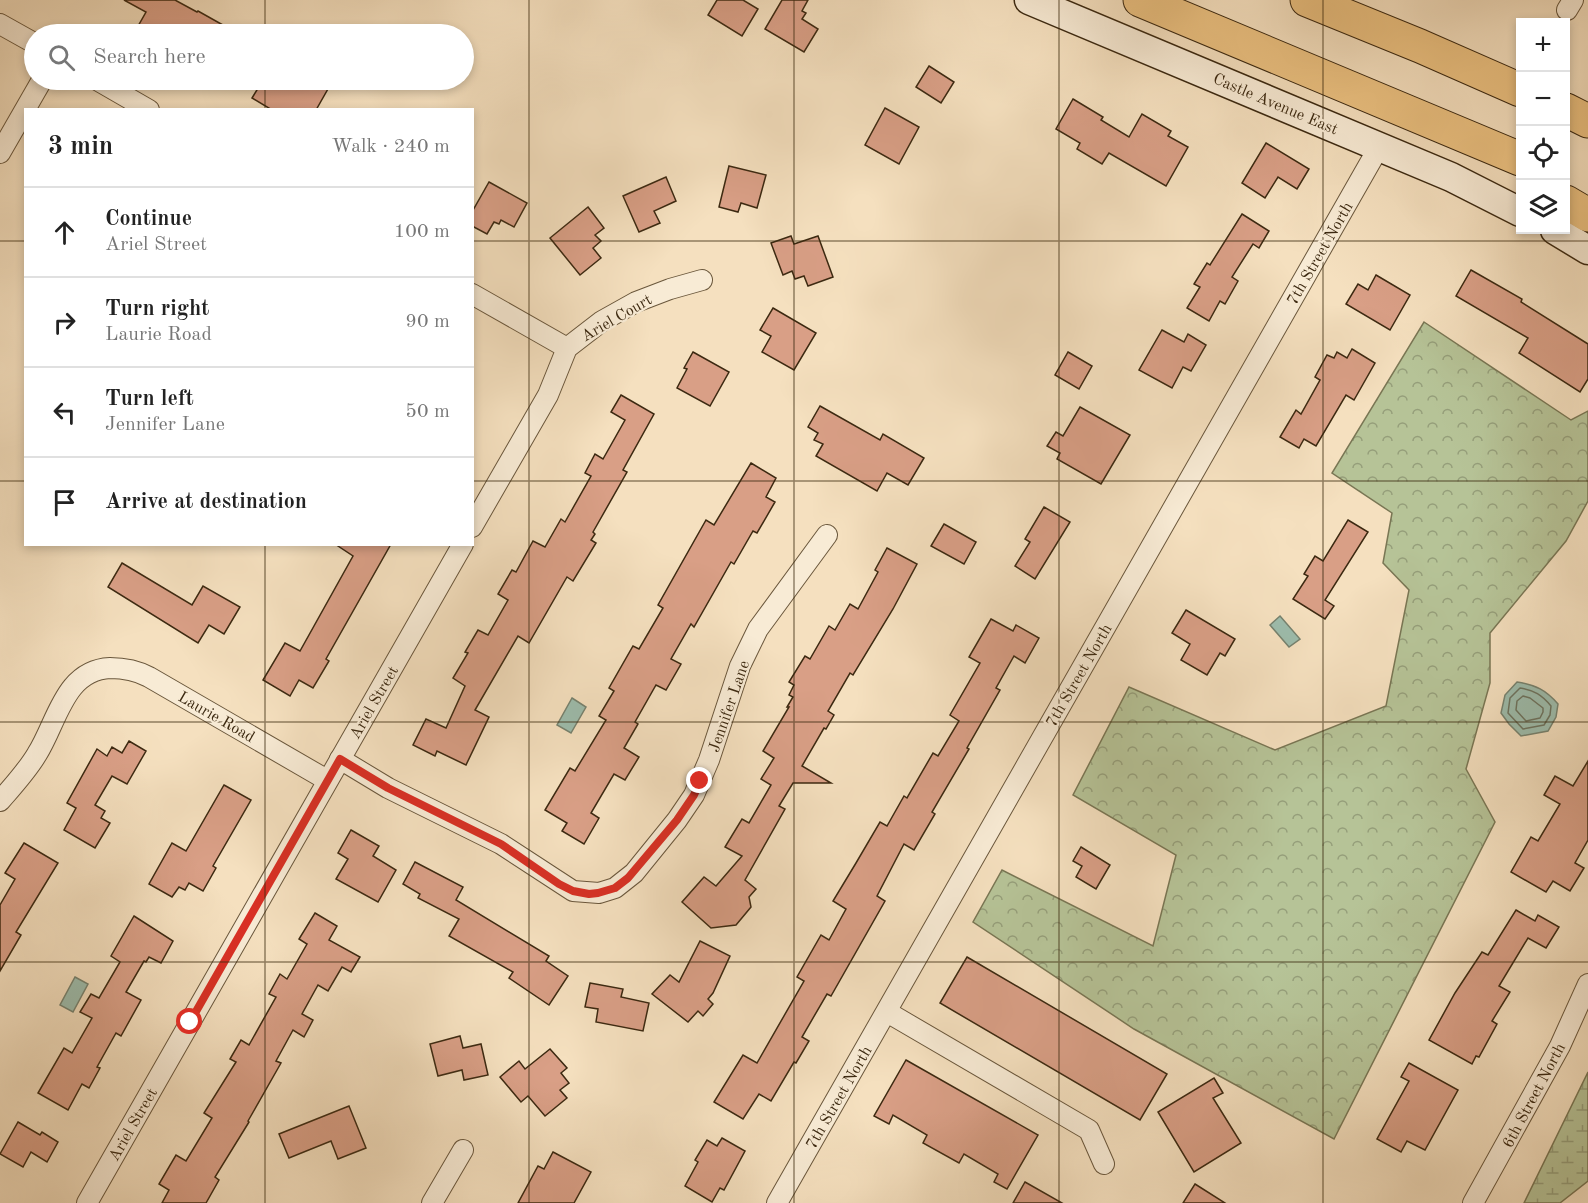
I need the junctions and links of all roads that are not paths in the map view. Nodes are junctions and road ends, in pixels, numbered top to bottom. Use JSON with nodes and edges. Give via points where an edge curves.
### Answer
{"nodes":[{"id":1,"x":1029,"y":0,"type":"edge"},
{"id":2,"x":1140,"y":0,"type":"edge"},
{"id":3,"x":1306,"y":0,"type":"edge"},
{"id":4,"x":0,"y":24,"type":"edge"},
{"id":5,"x":24,"y":38,"type":"edge"},
{"id":6,"x":1451,"y":59,"type":"junction"},
{"id":7,"x":1516,"y":82,"type":"edge"},
{"id":8,"x":1516,"y":88,"type":"edge"},
{"id":9,"x":36,"y":90,"type":"edge"},
{"id":10,"x":114,"y":90,"type":"edge"},
{"id":11,"x":1570,"y":101,"type":"edge"},
{"id":12,"x":26,"y":108,"type":"edge"},
{"id":13,"x":146,"y":108,"type":"edge"},
{"id":14,"x":1588,"y":108,"type":"edge"},
{"id":15,"x":24,"y":111,"type":"edge"},
{"id":16,"x":1570,"y":112,"type":"edge"},
{"id":17,"x":1416,"y":116,"type":"junction"},
{"id":18,"x":1588,"y":121,"type":"edge"},
{"id":19,"x":1379,"y":147,"type":"junction"},
{"id":20,"x":0,"y":153,"type":"edge"},
{"id":21,"x":1516,"y":157,"type":"edge"},
{"id":22,"x":1516,"y":173,"type":"edge"},
{"id":23,"x":1570,"y":182,"type":"edge"},
{"id":24,"x":1588,"y":191,"type":"edge"},
{"id":25,"x":1570,"y":204,"type":"edge"},
{"id":26,"x":1516,"y":210,"type":"edge"},
{"id":27,"x":1588,"y":215,"type":"edge"},
{"id":28,"x":1562,"y":234,"type":"edge"},
{"id":29,"x":1588,"y":250,"type":"edge"},
{"id":30,"x":702,"y":280,"type":"dead end"},
{"id":31,"x":474,"y":295,"type":"edge"},
{"id":32,"x":567,"y":348,"type":"junction"},
{"id":33,"x":474,"y":524,"type":"edge"},
{"id":34,"x":827,"y":535,"type":"dead end"},
{"id":35,"x":462,"y":546,"type":"edge"},
{"id":36,"x":340,"y":759,"type":"junction"},
{"id":37,"x":327,"y":780,"type":"junction"},
{"id":38,"x":0,"y":801,"type":"edge"},
{"id":39,"x":1588,"y":984,"type":"edge"},
{"id":40,"x":886,"y":1012,"type":"junction"},
{"id":41,"x":463,"y":1150,"type":"dead end"},
{"id":42,"x":1104,"y":1164,"type":"dead end"},
{"id":43,"x":87,"y":1203,"type":"edge"},
{"id":44,"x":432,"y":1203,"type":"edge"},
{"id":45,"x":777,"y":1203,"type":"edge"},
{"id":46,"x":1473,"y":1203,"type":"edge"}],
"edges":[{"from":1,"to":19,"type":"street","name":"Castle Avenue East"},
{"from":2,"to":17,"type":"highway"},
{"from":3,"to":6,"type":"highway"},
{"from":4,"to":5,"type":"street"},
{"from":6,"to":7,"type":"highway"},
{"from":6,"to":8,"type":"highway"},
{"from":9,"to":12,"type":"street"},
{"from":10,"to":13,"type":"street"},
{"from":11,"to":14,"type":"highway"},
{"from":15,"to":20,"type":"street"},
{"from":16,"to":18,"type":"highway"},
{"from":17,"to":21,"type":"highway"},
{"from":17,"to":22,"type":"highway"},
{"from":19,"to":26,"type":"street","name":"Castle Avenue East"},
{"from":19,"to":40,"type":"street","name":"7th Street North"},
{"from":23,"to":24,"type":"highway"},
{"from":25,"to":27,"type":"highway"},
{"from":28,"to":29,"type":"street"},
{"from":30,"to":32,"type":"street","name":"Ariel Court","via":[[636,302],[602,321]]},
{"from":31,"to":32,"type":"street"},
{"from":32,"to":33,"type":"street","via":[[548,394]]},
{"from":34,"to":36,"type":"street","name":"Jennifer Lane","via":[[759,629],[740,666],[694,795],[628,878],[615,888],[589,894],[573,891],[501,844],[388,788]]},
{"from":35,"to":36,"type":"street","name":"Ariel Street"},
{"from":36,"to":37,"type":"street","name":"Ariel Street"},
{"from":37,"to":38,"type":"street","name":"Laurie Road","via":[[143,674],[123,668],[101,668],[71,686],[38,753]]},
{"from":37,"to":43,"type":"street","name":"Ariel Street"},
{"from":39,"to":46,"type":"street","name":"6th Street North","via":[[1560,1046]]},
{"from":40,"to":42,"type":"street","via":[[1089,1130]]},
{"from":40,"to":45,"type":"street","name":"7th Street North"},
{"from":41,"to":44,"type":"street"}]}
